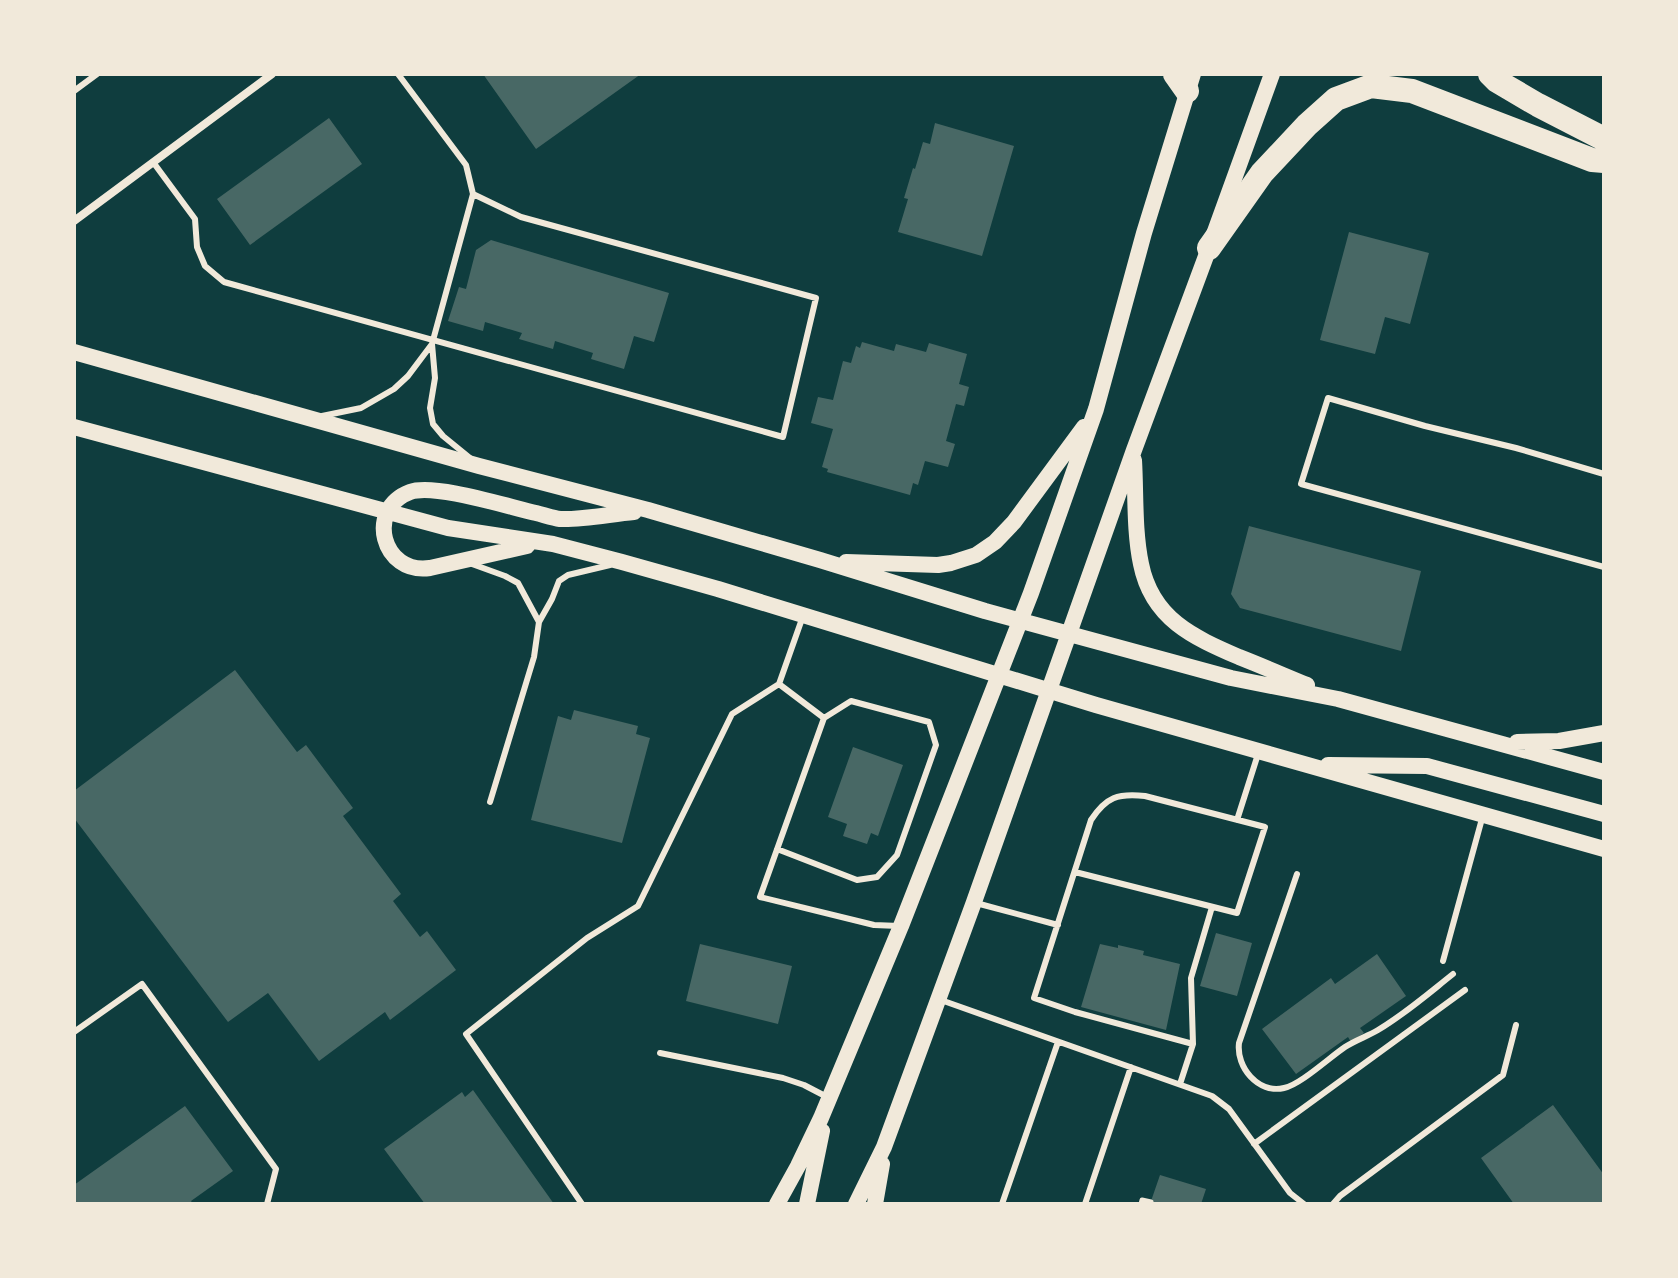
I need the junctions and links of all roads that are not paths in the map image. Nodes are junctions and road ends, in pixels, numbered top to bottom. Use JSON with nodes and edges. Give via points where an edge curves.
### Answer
{"nodes":[{"id":1,"x":97,"y":74,"type":"edge"},
{"id":2,"x":272,"y":74,"type":"edge"},
{"id":3,"x":398,"y":74,"type":"edge"},
{"id":4,"x":1272,"y":74,"type":"edge"},
{"id":5,"x":1490,"y":74,"type":"edge"},
{"id":6,"x":1185,"y":80,"type":"edge"},
{"id":7,"x":74,"y":91,"type":"edge"},
{"id":8,"x":1604,"y":139,"type":"edge"},
{"id":9,"x":1604,"y":161,"type":"edge"},
{"id":10,"x":153,"y":162,"type":"junction"},
{"id":11,"x":473,"y":194,"type":"junction"},
{"id":12,"x":74,"y":221,"type":"edge"},
{"id":13,"x":1209,"y":248,"type":"junction"},
{"id":14,"x":432,"y":342,"type":"junction"},
{"id":15,"x":74,"y":352,"type":"edge"},
{"id":16,"x":1096,"y":409,"type":"junction"},
{"id":17,"x":310,"y":418,"type":"junction"},
{"id":18,"x":74,"y":427,"type":"edge"},
{"id":19,"x":1134,"y":450,"type":"junction"},
{"id":20,"x":479,"y":466,"type":"junction"},
{"id":21,"x":1604,"y":474,"type":"edge"},
{"id":22,"x":648,"y":510,"type":"junction"},
{"id":23,"x":387,"y":513,"type":"junction"},
{"id":24,"x":553,"y":544,"type":"junction"},
{"id":25,"x":461,"y":560,"type":"junction"},
{"id":26,"x":820,"y":560,"type":"junction"},
{"id":27,"x":622,"y":562,"type":"junction"},
{"id":28,"x":1604,"y":567,"type":"edge"},
{"id":29,"x":803,"y":616,"type":"junction"},
{"id":30,"x":1020,"y":620,"type":"junction"},
{"id":31,"x":539,"y":622,"type":"junction"},
{"id":32,"x":1070,"y":633,"type":"junction"},
{"id":33,"x":999,"y":675,"type":"junction"},
{"id":34,"x":779,"y":684,"type":"junction"},
{"id":35,"x":1048,"y":691,"type":"junction"},
{"id":36,"x":1338,"y":699,"type":"junction"},
{"id":37,"x":824,"y":718,"type":"junction"},
{"id":38,"x":1604,"y":733,"type":"edge"},
{"id":39,"x":1491,"y":741,"type":"junction"},
{"id":40,"x":1259,"y":751,"type":"junction"},
{"id":41,"x":1306,"y":765,"type":"junction"},
{"id":42,"x":1604,"y":772,"type":"edge"},
{"id":43,"x":490,"y":802,"type":"dead end"},
{"id":44,"x":1604,"y":814,"type":"edge"},
{"id":45,"x":1483,"y":815,"type":"junction"},
{"id":46,"x":1237,"y":820,"type":"junction"},
{"id":47,"x":777,"y":849,"type":"junction"},
{"id":48,"x":1604,"y":849,"type":"edge"},
{"id":49,"x":1075,"y":872,"type":"junction"},
{"id":50,"x":1297,"y":874,"type":"dead end"},
{"id":51,"x":974,"y":902,"type":"junction"},
{"id":52,"x":1212,"y":907,"type":"junction"},
{"id":53,"x":1058,"y":925,"type":"junction"},
{"id":54,"x":901,"y":926,"type":"junction"},
{"id":55,"x":1443,"y":961,"type":"dead end"},
{"id":56,"x":1453,"y":974,"type":"dead end"},
{"id":57,"x":1465,"y":990,"type":"dead end"},
{"id":58,"x":938,"y":999,"type":"junction"},
{"id":59,"x":1516,"y":1025,"type":"dead end"},
{"id":60,"x":74,"y":1032,"type":"edge"},
{"id":61,"x":1058,"y":1042,"type":"junction"},
{"id":62,"x":1193,"y":1044,"type":"junction"},
{"id":63,"x":660,"y":1053,"type":"dead end"},
{"id":64,"x":1131,"y":1067,"type":"junction"},
{"id":65,"x":1180,"y":1084,"type":"junction"},
{"id":66,"x":829,"y":1098,"type":"junction"},
{"id":67,"x":1254,"y":1144,"type":"junction"},
{"id":68,"x":884,"y":1147,"type":"junction"},
{"id":69,"x":267,"y":1204,"type":"edge"},
{"id":70,"x":582,"y":1204,"type":"edge"},
{"id":71,"x":777,"y":1204,"type":"edge"},
{"id":72,"x":807,"y":1204,"type":"edge"},
{"id":73,"x":856,"y":1204,"type":"edge"},
{"id":74,"x":875,"y":1204,"type":"edge"},
{"id":75,"x":1002,"y":1204,"type":"edge"},
{"id":76,"x":1085,"y":1204,"type":"edge"},
{"id":77,"x":1304,"y":1204,"type":"edge"},
{"id":78,"x":1333,"y":1204,"type":"edge"}],
"edges":[{"from":1,"to":7,"type":"lane"},
{"from":2,"to":10,"type":"street"},
{"from":3,"to":11,"type":"lane","via":[[466,165]]},
{"from":4,"to":13,"type":"main road"},
{"from":5,"to":8,"type":"highway"},
{"from":6,"to":16,"type":"main road"},
{"from":9,"to":13,"type":"highway","via":[[1412,91],[1371,86],[1336,99],[1307,125],[1262,173]]},
{"from":10,"to":12,"type":"street"},
{"from":10,"to":14,"type":"lane","via":[[195,219],[205,266],[224,282]]},
{"from":11,"to":14,"type":"lane"},
{"from":11,"to":14,"type":"lane","via":[[521,217],[816,298],[783,437]]},
{"from":13,"to":19,"type":"main road"},
{"from":14,"to":17,"type":"lane","via":[[408,376],[375,401],[351,412]]},
{"from":14,"to":20,"type":"lane","via":[[433,424]]},
{"from":15,"to":17,"type":"main road"},
{"from":16,"to":26,"type":"main road","via":[[1014,522],[976,555],[938,565]]},
{"from":16,"to":30,"type":"main road"},
{"from":17,"to":20,"type":"main road"},
{"from":18,"to":23,"type":"main road"},
{"from":19,"to":32,"type":"main road"},
{"from":19,"to":36,"type":"main road","via":[[1141,566],[1162,609],[1201,640]]},
{"from":20,"to":22,"type":"main road"},
{"from":21,"to":28,"type":"lane","via":[[1328,398],[1301,484]]},
{"from":22,"to":23,"type":"main road","via":[[559,519],[424,490],[402,496]]},
{"from":22,"to":26,"type":"main road"},
{"from":23,"to":24,"type":"main road"},
{"from":23,"to":25,"type":"main road","via":[[384,538],[401,562],[421,569]]},
{"from":24,"to":25,"type":"main road"},
{"from":24,"to":27,"type":"main road"},
{"from":25,"to":31,"type":"lane","via":[[518,583]]},
{"from":26,"to":30,"type":"main road"},
{"from":27,"to":29,"type":"main road"},
{"from":27,"to":31,"type":"lane","via":[[561,579]]},
{"from":29,"to":33,"type":"main road"},
{"from":29,"to":34,"type":"lane"},
{"from":30,"to":32,"type":"main road"},
{"from":30,"to":33,"type":"main road"},
{"from":31,"to":43,"type":"lane","via":[[534,657]]},
{"from":32,"to":35,"type":"main road"},
{"from":32,"to":36,"type":"main road","via":[[1231,678]]},
{"from":33,"to":35,"type":"main road"},
{"from":33,"to":54,"type":"main road"},
{"from":34,"to":37,"type":"lane"},
{"from":34,"to":70,"type":"lane","via":[[732,714],[638,906],[587,938],[466,1034]]},
{"from":35,"to":40,"type":"main road"},
{"from":35,"to":51,"type":"main road"},
{"from":36,"to":39,"type":"main road"},
{"from":37,"to":47,"type":"lane"},
{"from":37,"to":47,"type":"lane","via":[[851,701],[929,722],[936,745],[897,855],[877,877],[857,880]]},
{"from":38,"to":39,"type":"main road","via":[[1549,742]]},
{"from":39,"to":42,"type":"main road"},
{"from":40,"to":41,"type":"main road"},
{"from":40,"to":46,"type":"lane"},
{"from":41,"to":44,"type":"main road","via":[[1427,766]]},
{"from":41,"to":45,"type":"main road"},
{"from":45,"to":48,"type":"main road"},
{"from":45,"to":55,"type":"lane"},
{"from":46,"to":49,"type":"lane","via":[[1145,796],[1115,797],[1091,820]]},
{"from":46,"to":52,"type":"lane","via":[[1265,827],[1237,913]]},
{"from":47,"to":54,"type":"lane","via":[[760,897],[874,925]]},
{"from":49,"to":52,"type":"lane"},
{"from":49,"to":53,"type":"lane"},
{"from":50,"to":56,"type":"lane","via":[[1239,1043],[1240,1061],[1259,1083],[1288,1088]]},
{"from":51,"to":53,"type":"lane"},
{"from":51,"to":58,"type":"main road"},
{"from":52,"to":62,"type":"lane","via":[[1191,978]]},
{"from":53,"to":62,"type":"lane","via":[[1034,998]]},
{"from":54,"to":66,"type":"main road"},
{"from":57,"to":67,"type":"lane"},
{"from":58,"to":61,"type":"lane"},
{"from":58,"to":68,"type":"main road"},
{"from":59,"to":78,"type":"lane","via":[[1503,1075]]},
{"from":60,"to":69,"type":"lane","via":[[142,984],[276,1169]]},
{"from":61,"to":64,"type":"lane"},
{"from":61,"to":75,"type":"lane"},
{"from":62,"to":65,"type":"lane"},
{"from":63,"to":66,"type":"lane","via":[[783,1078]]},
{"from":64,"to":65,"type":"lane"},
{"from":64,"to":76,"type":"lane"},
{"from":65,"to":67,"type":"lane","via":[[1218,1100]]},
{"from":66,"to":71,"type":"main road"},
{"from":66,"to":72,"type":"main road"},
{"from":67,"to":77,"type":"lane"},
{"from":68,"to":73,"type":"main road"},
{"from":68,"to":74,"type":"main road"}]}
